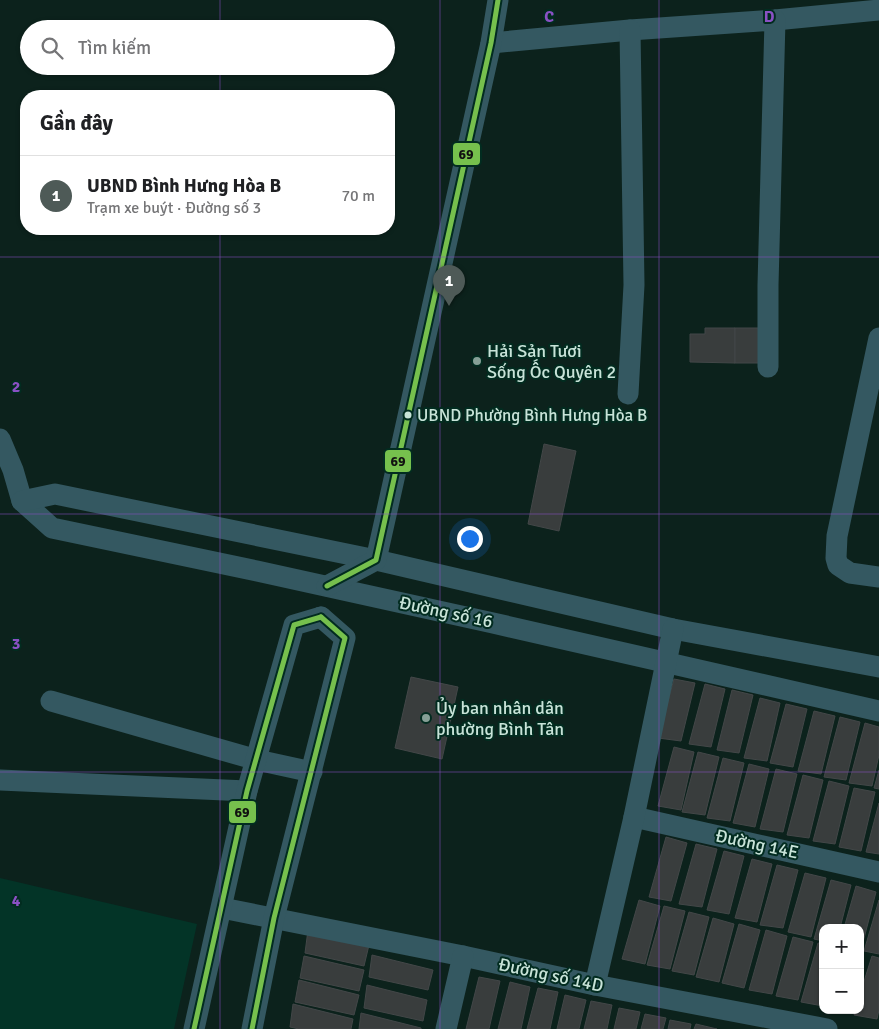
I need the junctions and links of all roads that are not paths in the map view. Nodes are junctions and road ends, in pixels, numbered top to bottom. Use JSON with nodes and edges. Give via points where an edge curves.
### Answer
{"nodes":[{"id":1,"x":498,"y":0,"type":"edge"},
{"id":2,"x":879,"y":10,"type":"edge"},
{"id":3,"x":775,"y":20,"type":"junction"},
{"id":4,"x":630,"y":30,"type":"junction"},
{"id":5,"x":491,"y":43,"type":"junction"},
{"id":6,"x":879,"y":338,"type":"edge"},
{"id":7,"x":768,"y":367,"type":"dead end"},
{"id":8,"x":628,"y":394,"type":"dead end"},
{"id":9,"x":872,"y":408,"type":"edge"},
{"id":10,"x":0,"y":439,"type":"edge"},
{"id":11,"x":22,"y":501,"type":"junction"},
{"id":12,"x":263,"y":536,"type":"junction"},
{"id":13,"x":376,"y":560,"type":"junction"},
{"id":14,"x":257,"y":571,"type":"junction"},
{"id":15,"x":879,"y":577,"type":"edge"},
{"id":16,"x":327,"y":586,"type":"junction"},
{"id":17,"x":500,"y":589,"type":"junction"},
{"id":18,"x":321,"y":617,"type":"junction"},
{"id":19,"x":493,"y":623,"type":"junction"},
{"id":20,"x":673,"y":629,"type":"junction"},
{"id":21,"x":667,"y":661,"type":"junction"},
{"id":22,"x":879,"y":667,"type":"edge"},
{"id":23,"x":51,"y":701,"type":"dead end"},
{"id":24,"x":879,"y":711,"type":"edge"},
{"id":25,"x":257,"y":760,"type":"junction"},
{"id":26,"x":312,"y":772,"type":"junction"},
{"id":27,"x":0,"y":780,"type":"edge"},
{"id":28,"x":247,"y":791,"type":"junction"},
{"id":29,"x":634,"y":817,"type":"junction"},
{"id":30,"x":879,"y":872,"type":"edge"},
{"id":31,"x":222,"y":908,"type":"junction"},
{"id":32,"x":274,"y":918,"type":"junction"},
{"id":33,"x":463,"y":956,"type":"junction"},
{"id":34,"x":594,"y":985,"type":"junction"},
{"id":35,"x":194,"y":1029,"type":"edge"},
{"id":36,"x":252,"y":1029,"type":"edge"},
{"id":37,"x":446,"y":1029,"type":"edge"},
{"id":38,"x":827,"y":1029,"type":"edge"}],
"edges":[{"from":1,"to":5,"type":"street"},
{"from":2,"to":3,"type":"street"},
{"from":3,"to":4,"type":"street"},
{"from":3,"to":7,"type":"street"},
{"from":4,"to":5,"type":"street"},
{"from":4,"to":8,"type":"street","via":[[634,285]]},
{"from":5,"to":13,"type":"street"},
{"from":6,"to":9,"type":"street"},
{"from":9,"to":15,"type":"street","via":[[837,536],[836,558],[838,565],[850,573]]},
{"from":10,"to":11,"type":"street"},
{"from":11,"to":12,"type":"street","name":"Đường số 16","via":[[55,494]]},
{"from":11,"to":14,"type":"street","name":"Đường số 16","via":[[52,528]]},
{"from":12,"to":13,"type":"street","name":"Đường số 16"},
{"from":12,"to":14,"type":"street"},
{"from":13,"to":16,"type":"street"},
{"from":13,"to":17,"type":"street","name":"Đường số 16"},
{"from":14,"to":16,"type":"street","name":"Đường số 16"},
{"from":16,"to":18,"type":"street"},
{"from":16,"to":19,"type":"street","name":"Đường số 16"},
{"from":17,"to":19,"type":"street"},
{"from":17,"to":20,"type":"street","name":"Đường số 16"},
{"from":18,"to":25,"type":"street","via":[[294,625]]},
{"from":18,"to":26,"type":"street","via":[[345,638]]},
{"from":19,"to":21,"type":"street","name":"Đường số 16"},
{"from":20,"to":21,"type":"street"},
{"from":20,"to":22,"type":"street","name":"Đường số 16"},
{"from":21,"to":24,"type":"street","name":"Đường số 16"},
{"from":21,"to":29,"type":"street"},
{"from":23,"to":25,"type":"street"},
{"from":25,"to":26,"type":"street"},
{"from":25,"to":28,"type":"street"},
{"from":26,"to":32,"type":"street"},
{"from":27,"to":28,"type":"street"},
{"from":28,"to":31,"type":"street"},
{"from":29,"to":30,"type":"street","name":"Đường 14E"},
{"from":29,"to":34,"type":"street"},
{"from":31,"to":32,"type":"street","name":"Đường số 14D"},
{"from":31,"to":35,"type":"street"},
{"from":32,"to":33,"type":"street","name":"Đường số 14D"},
{"from":32,"to":36,"type":"street"},
{"from":33,"to":34,"type":"street","name":"Đường số 14D"},
{"from":33,"to":37,"type":"street"},
{"from":34,"to":38,"type":"street","name":"Đường số 14D"}]}
